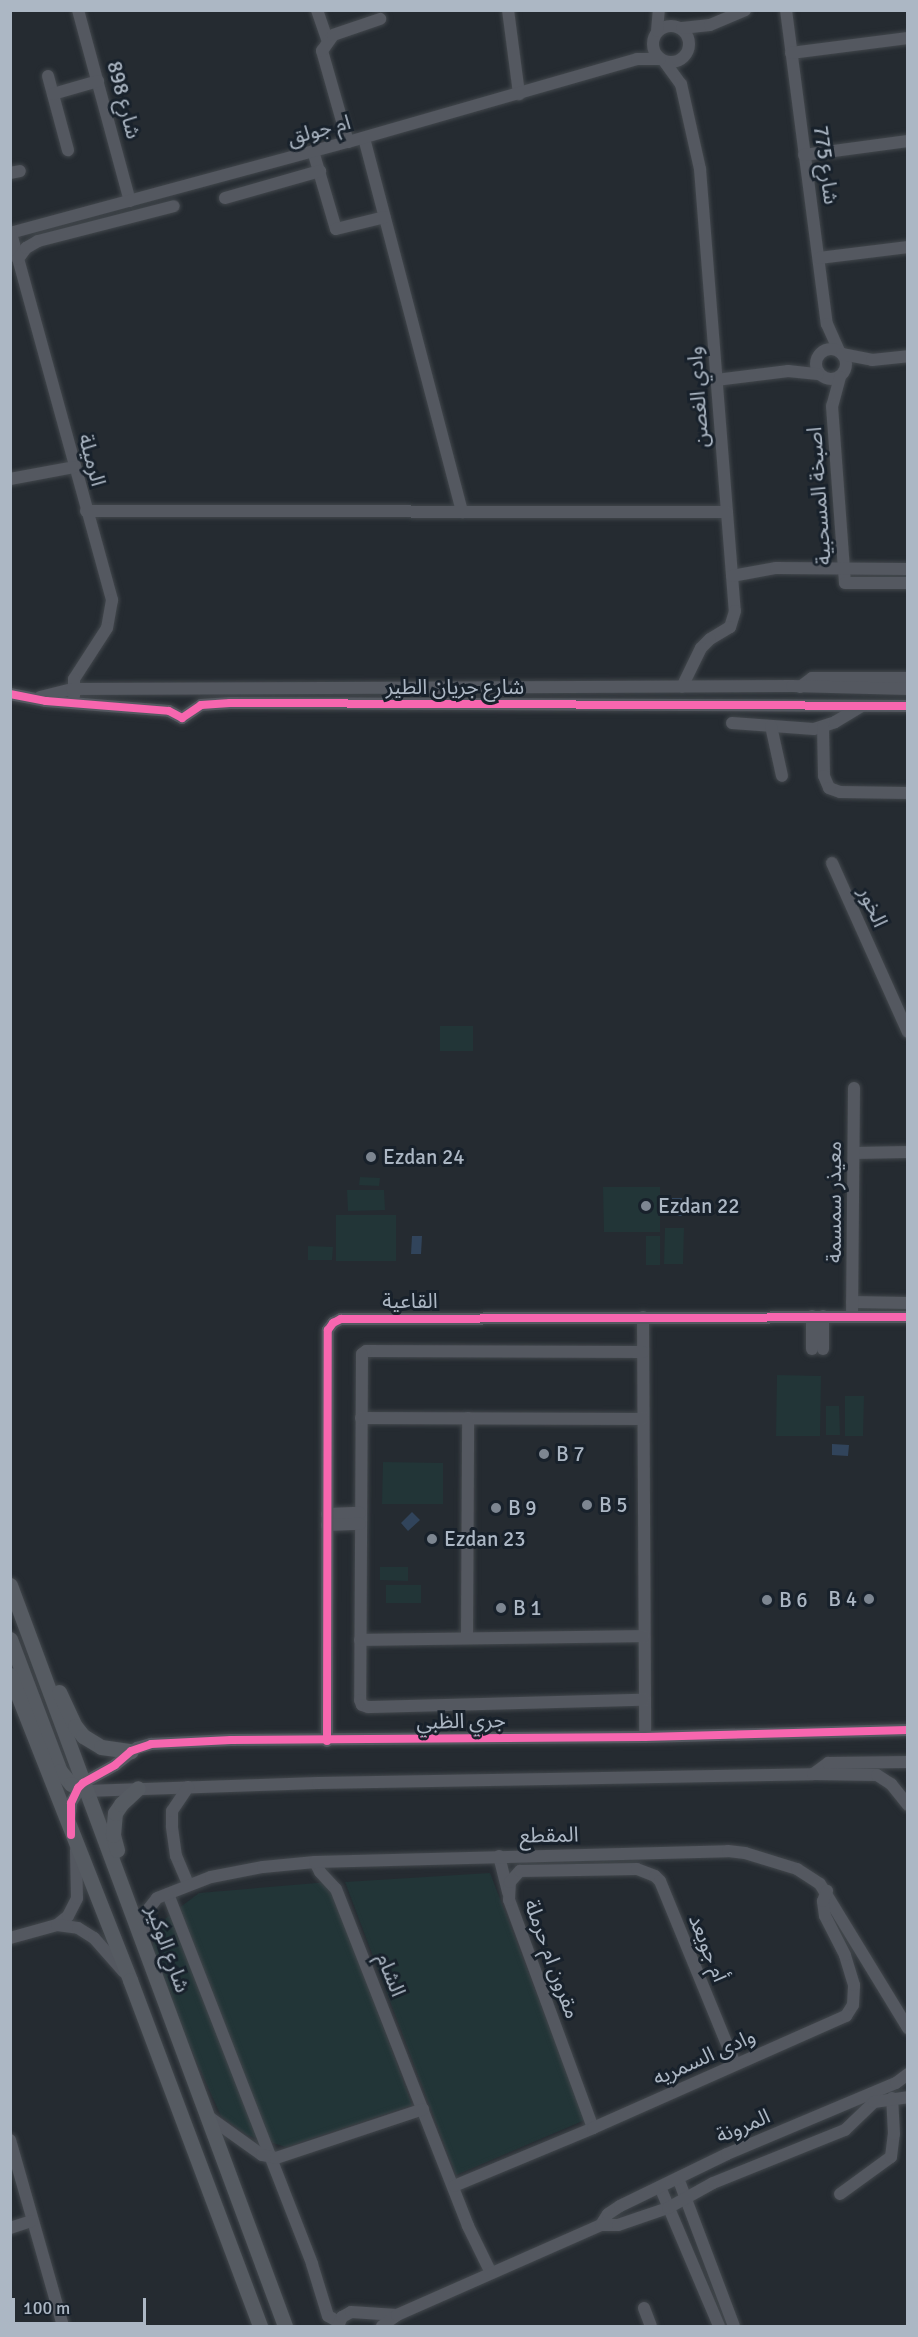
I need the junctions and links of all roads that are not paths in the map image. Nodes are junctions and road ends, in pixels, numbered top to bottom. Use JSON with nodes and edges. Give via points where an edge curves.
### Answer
{"nodes":[{"id":1,"x":78,"y":10,"type":"edge"},
{"id":2,"x":317,"y":10,"type":"edge"},
{"id":3,"x":508,"y":10,"type":"edge"},
{"id":4,"x":660,"y":10,"type":"edge"},
{"id":5,"x":746,"y":10,"type":"edge"},
{"id":6,"x":786,"y":10,"type":"edge"},
{"id":7,"x":380,"y":19,"type":"dead end"},
{"id":8,"x":710,"y":25,"type":"junction"},
{"id":9,"x":677,"y":27,"type":"junction"},
{"id":10,"x":655,"y":36,"type":"junction"},
{"id":11,"x":908,"y":38,"type":"edge"},
{"id":12,"x":327,"y":39,"type":"junction"},
{"id":13,"x":687,"y":51,"type":"junction"},
{"id":14,"x":791,"y":54,"type":"junction"},
{"id":15,"x":637,"y":59,"type":"junction"},
{"id":16,"x":662,"y":60,"type":"junction"},
{"id":17,"x":48,"y":76,"type":"dead end"},
{"id":18,"x":98,"y":81,"type":"junction"},
{"id":19,"x":681,"y":84,"type":"junction"},
{"id":20,"x":53,"y":94,"type":"junction"},
{"id":21,"x":519,"y":94,"type":"junction"},
{"id":22,"x":364,"y":138,"type":"junction"},
{"id":23,"x":908,"y":141,"type":"edge"},
{"id":24,"x":348,"y":142,"type":"junction"},
{"id":25,"x":68,"y":150,"type":"dead end"},
{"id":26,"x":313,"y":152,"type":"junction"},
{"id":27,"x":804,"y":155,"type":"junction"},
{"id":28,"x":320,"y":171,"type":"junction"},
{"id":29,"x":225,"y":198,"type":"dead end"},
{"id":30,"x":130,"y":201,"type":"junction"},
{"id":31,"x":174,"y":206,"type":"dead end"},
{"id":32,"x":385,"y":217,"type":"junction"},
{"id":33,"x":11,"y":233,"type":"edge"},
{"id":34,"x":908,"y":247,"type":"edge"},
{"id":35,"x":819,"y":258,"type":"junction"},
{"id":36,"x":18,"y":259,"type":"junction"},
{"id":37,"x":827,"y":324,"type":"junction"},
{"id":38,"x":840,"y":352,"type":"junction"},
{"id":39,"x":818,"y":355,"type":"junction"},
{"id":40,"x":908,"y":356,"type":"edge"},
{"id":41,"x":872,"y":360,"type":"junction"},
{"id":42,"x":788,"y":371,"type":"junction"},
{"id":43,"x":842,"y":375,"type":"junction"},
{"id":44,"x":821,"y":376,"type":"junction"},
{"id":45,"x":716,"y":380,"type":"junction"},
{"id":46,"x":832,"y":406,"type":"junction"},
{"id":47,"x":74,"y":467,"type":"junction"},
{"id":48,"x":10,"y":479,"type":"edge"},
{"id":49,"x":86,"y":510,"type":"junction"},
{"id":50,"x":462,"y":512,"type":"junction"},
{"id":51,"x":727,"y":512,"type":"junction"},
{"id":52,"x":844,"y":568,"type":"junction"},
{"id":53,"x":908,"y":568,"type":"edge"},
{"id":54,"x":732,"y":576,"type":"junction"},
{"id":55,"x":908,"y":583,"type":"edge"},
{"id":56,"x":907,"y":683,"type":"edge"},
{"id":57,"x":682,"y":687,"type":"junction"},
{"id":58,"x":72,"y":689,"type":"junction"},
{"id":59,"x":189,"y":690,"type":"junction"},
{"id":60,"x":10,"y":694,"type":"edge"},
{"id":61,"x":27,"y":698,"type":"junction"},
{"id":62,"x":80,"y":703,"type":"junction"},
{"id":63,"x":863,"y":706,"type":"junction"},
{"id":64,"x":908,"y":706,"type":"edge"},
{"id":65,"x":190,"y":713,"type":"junction"},
{"id":66,"x":732,"y":723,"type":"dead end"},
{"id":67,"x":771,"y":726,"type":"junction"},
{"id":68,"x":823,"y":728,"type":"junction"},
{"id":69,"x":782,"y":776,"type":"dead end"},
{"id":70,"x":908,"y":793,"type":"edge"},
{"id":71,"x":832,"y":863,"type":"dead end"},
{"id":72,"x":908,"y":1032,"type":"edge"},
{"id":73,"x":854,"y":1088,"type":"dead end"},
{"id":74,"x":908,"y":1152,"type":"edge"},
{"id":75,"x":854,"y":1153,"type":"junction"},
{"id":76,"x":852,"y":1302,"type":"junction"},
{"id":77,"x":908,"y":1303,"type":"edge"},
{"id":78,"x":817,"y":1316,"type":"junction"},
{"id":79,"x":643,"y":1317,"type":"junction"},
{"id":80,"x":852,"y":1317,"type":"junction"},
{"id":81,"x":908,"y":1317,"type":"edge"},
{"id":82,"x":818,"y":1349,"type":"dead end"},
{"id":83,"x":643,"y":1352,"type":"junction"},
{"id":84,"x":361,"y":1418,"type":"junction"},
{"id":85,"x":468,"y":1418,"type":"junction"},
{"id":86,"x":644,"y":1419,"type":"junction"},
{"id":87,"x":327,"y":1519,"type":"junction"},
{"id":88,"x":360,"y":1519,"type":"junction"},
{"id":89,"x":10,"y":1586,"type":"edge"},
{"id":90,"x":644,"y":1636,"type":"junction"},
{"id":91,"x":467,"y":1638,"type":"junction"},
{"id":92,"x":10,"y":1639,"type":"edge"},
{"id":93,"x":360,"y":1640,"type":"junction"},
{"id":94,"x":41,"y":1668,"type":"junction"},
{"id":95,"x":10,"y":1675,"type":"edge"},
{"id":96,"x":644,"y":1700,"type":"junction"},
{"id":97,"x":908,"y":1730,"type":"edge"},
{"id":98,"x":645,"y":1737,"type":"junction"},
{"id":99,"x":327,"y":1741,"type":"junction"},
{"id":100,"x":131,"y":1751,"type":"junction"},
{"id":101,"x":908,"y":1762,"type":"edge"},
{"id":102,"x":813,"y":1774,"type":"junction"},
{"id":103,"x":82,"y":1787,"type":"junction"},
{"id":104,"x":188,"y":1787,"type":"junction"},
{"id":105,"x":138,"y":1788,"type":"junction"},
{"id":106,"x":154,"y":1788,"type":"junction"},
{"id":107,"x":908,"y":1805,"type":"edge"},
{"id":108,"x":172,"y":1810,"type":"junction"},
{"id":109,"x":73,"y":1840,"type":"junction"},
{"id":110,"x":499,"y":1856,"type":"junction"},
{"id":111,"x":315,"y":1862,"type":"junction"},
{"id":112,"x":626,"y":1869,"type":"joint"},
{"id":113,"x":121,"y":1882,"type":"junction"},
{"id":114,"x":188,"y":1884,"type":"junction"},
{"id":115,"x":826,"y":1891,"type":"junction"},
{"id":116,"x":168,"y":1894,"type":"junction"},
{"id":117,"x":508,"y":1895,"type":"junction"},
{"id":118,"x":57,"y":1925,"type":"junction"},
{"id":119,"x":10,"y":1938,"type":"edge"},
{"id":120,"x":142,"y":1941,"type":"junction"},
{"id":121,"x":130,"y":1980,"type":"junction"},
{"id":122,"x":908,"y":2028,"type":"edge"},
{"id":123,"x":735,"y":2064,"type":"junction"},
{"id":124,"x":908,"y":2074,"type":"edge"},
{"id":125,"x":908,"y":2097,"type":"edge"},
{"id":126,"x":892,"y":2098,"type":"junction"},
{"id":127,"x":423,"y":2109,"type":"junction"},
{"id":128,"x":205,"y":2114,"type":"junction"},
{"id":129,"x":593,"y":2128,"type":"junction"},
{"id":130,"x":10,"y":2140,"type":"edge"},
{"id":131,"x":269,"y":2157,"type":"junction"},
{"id":132,"x":678,"y":2178,"type":"junction"},
{"id":133,"x":454,"y":2186,"type":"junction"},
{"id":134,"x":660,"y":2187,"type":"junction"},
{"id":135,"x":840,"y":2194,"type":"dead end"},
{"id":136,"x":686,"y":2199,"type":"junction"},
{"id":137,"x":668,"y":2208,"type":"junction"},
{"id":138,"x":32,"y":2221,"type":"junction"},
{"id":139,"x":601,"y":2225,"type":"junction"},
{"id":140,"x":10,"y":2228,"type":"edge"},
{"id":141,"x":491,"y":2273,"type":"junction"},
{"id":142,"x":644,"y":2307,"type":"dead end"},
{"id":143,"x":397,"y":2315,"type":"junction"},
{"id":144,"x":338,"y":2324,"type":"edge"},
{"id":145,"x":63,"y":2326,"type":"edge"},
{"id":146,"x":260,"y":2326,"type":"edge"},
{"id":147,"x":285,"y":2326,"type":"edge"},
{"id":148,"x":382,"y":2326,"type":"edge"},
{"id":149,"x":651,"y":2326,"type":"edge"},
{"id":150,"x":718,"y":2326,"type":"edge"},
{"id":151,"x":734,"y":2326,"type":"edge"}],
"edges":[{"from":1,"to":18,"type":"street","name":"شارع 898"},
{"from":2,"to":12,"type":"street"},
{"from":3,"to":21,"type":"street"},
{"from":4,"to":9,"type":"street"},
{"from":4,"to":10,"type":"street"},
{"from":5,"to":8,"type":"street"},
{"from":6,"to":14,"type":"street","name":"شارع 775"},
{"from":7,"to":12,"type":"street"},
{"from":8,"to":9,"type":"street"},
{"from":8,"to":13,"type":"street"},
{"from":9,"to":10,"type":"street"},
{"from":9,"to":13,"type":"street","via":[[687,36]]},
{"from":10,"to":15,"type":"street"},
{"from":10,"to":16,"type":"street","via":[[655,53]]},
{"from":11,"to":14,"type":"street"},
{"from":12,"to":24,"type":"street","via":[[322,57]]},
{"from":13,"to":16,"type":"street","via":[[677,61]]},
{"from":13,"to":19,"type":"street"},
{"from":14,"to":27,"type":"street","name":"شارع 775"},
{"from":15,"to":16,"type":"street","name":"ام جولق"},
{"from":15,"to":21,"type":"street","name":"ام جولق"},
{"from":16,"to":19,"type":"street"},
{"from":17,"to":20,"type":"street"},
{"from":18,"to":20,"type":"street"},
{"from":18,"to":30,"type":"street","name":"شارع 898"},
{"from":19,"to":45,"type":"street","name":"وادي الغصن","via":[[703,186]]},
{"from":20,"to":25,"type":"street"},
{"from":21,"to":22,"type":"street","name":"ام جولق"},
{"from":22,"to":24,"type":"street","name":"ام جولق"},
{"from":22,"to":32,"type":"street"},
{"from":23,"to":27,"type":"street"},
{"from":24,"to":26,"type":"street","name":"ام جولق"},
{"from":26,"to":28,"type":"street"},
{"from":26,"to":30,"type":"street","name":"ام جولق"},
{"from":27,"to":35,"type":"street","name":"شارع 775"},
{"from":28,"to":29,"type":"street"},
{"from":28,"to":32,"type":"street","via":[[336,229]]},
{"from":30,"to":33,"type":"street","name":"ام جولق"},
{"from":31,"to":36,"type":"street","via":[[38,241]]},
{"from":32,"to":50,"type":"street"},
{"from":33,"to":36,"type":"street","name":"الرميلة"},
{"from":34,"to":35,"type":"street"},
{"from":35,"to":37,"type":"street","name":"شارع 775"},
{"from":36,"to":47,"type":"street","name":"الرميلة"},
{"from":37,"to":38,"type":"street","name":"شارع 775"},
{"from":37,"to":39,"type":"street","name":"شارع 775"},
{"from":38,"to":39,"type":"street","via":[[829,349]]},
{"from":38,"to":41,"type":"street"},
{"from":38,"to":43,"type":"street","via":[[846,365]]},
{"from":39,"to":42,"type":"street"},
{"from":39,"to":44,"type":"street","via":[[815,365]]},
{"from":40,"to":41,"type":"street"},
{"from":41,"to":43,"type":"street"},
{"from":42,"to":44,"type":"street"},
{"from":42,"to":45,"type":"street"},
{"from":43,"to":44,"type":"street","via":[[832,380]]},
{"from":43,"to":46,"type":"street","name":"اصبخة المسحبية"},
{"from":44,"to":46,"type":"street","name":"اصبخة المسحبية"},
{"from":45,"to":51,"type":"street","name":"وادي الغصن"},
{"from":46,"to":52,"type":"street","name":"اصبخة المسحبية"},
{"from":47,"to":48,"type":"street"},
{"from":47,"to":49,"type":"street","name":"الرميلة"},
{"from":49,"to":50,"type":"street"},
{"from":49,"to":58,"type":"street","name":"الرميلة","via":[[112,606],[107,628],[74,679]]},
{"from":50,"to":51,"type":"street"},
{"from":51,"to":54,"type":"street","name":"وادي الغصن"},
{"from":52,"to":53,"type":"street"},
{"from":52,"to":54,"type":"street","via":[[776,568]]},
{"from":52,"to":55,"type":"street","name":"اصبخة المسحبية","via":[[845,584]]},
{"from":54,"to":57,"type":"street","name":"وادي الغصن","via":[[734,620],[727,630],[701,648]]},
{"from":56,"to":57,"type":"street","name":"شارع جريان الطير"},
{"from":57,"to":59,"type":"street","name":"شارع جريان الطير"},
{"from":58,"to":59,"type":"street","name":"شارع جريان الطير"},
{"from":58,"to":61,"type":"street","name":"شارع جريان الطير"},
{"from":58,"to":62,"type":"street"},
{"from":59,"to":65,"type":"street"},
{"from":60,"to":61,"type":"street","name":"شارع جريان الطير"},
{"from":61,"to":62,"type":"street","name":"شارع جريان الطير"},
{"from":62,"to":65,"type":"street","name":"شارع جريان الطير","via":[[170,711],[182,718]]},
{"from":63,"to":64,"type":"street","name":"شارع جريان الطير"},
{"from":63,"to":65,"type":"street","name":"شارع جريان الطير","via":[[230,703],[201,705]]},
{"from":63,"to":68,"type":"street"},
{"from":66,"to":67,"type":"street"},
{"from":67,"to":68,"type":"street"},
{"from":67,"to":69,"type":"street"},
{"from":68,"to":70,"type":"street","via":[[825,779],[829,788],[840,792]]},
{"from":71,"to":72,"type":"street","name":"الخور"},
{"from":73,"to":75,"type":"street","name":"معيذر سمسمة"},
{"from":74,"to":75,"type":"street"},
{"from":75,"to":76,"type":"street","name":"معيذر سمسمة"},
{"from":76,"to":77,"type":"street"},
{"from":76,"to":80,"type":"street","name":"معيذر سمسمة"},
{"from":78,"to":79,"type":"street","name":"القاعية"},
{"from":78,"to":80,"type":"street","name":"القاعية"},
{"from":78,"to":82,"type":"street"},
{"from":79,"to":83,"type":"street"},
{"from":79,"to":87,"type":"street","name":"القاعية","via":[[337,1320],[328,1329]]},
{"from":80,"to":81,"type":"street","name":"القاعية"},
{"from":83,"to":84,"type":"street","via":[[366,1351],[361,1356]]},
{"from":83,"to":86,"type":"street"},
{"from":84,"to":85,"type":"street"},
{"from":84,"to":88,"type":"street"},
{"from":85,"to":86,"type":"street"},
{"from":85,"to":91,"type":"street"},
{"from":86,"to":90,"type":"street"},
{"from":87,"to":88,"type":"street"},
{"from":87,"to":99,"type":"street","name":"القاعية"},
{"from":88,"to":93,"type":"street"},
{"from":89,"to":94,"type":"main road","name":"شارع الوكير"},
{"from":90,"to":91,"type":"street"},
{"from":90,"to":96,"type":"street"},
{"from":91,"to":93,"type":"street"},
{"from":92,"to":103,"type":"main road","via":[[60,1771]]},
{"from":93,"to":96,"type":"street","via":[[360,1700],[366,1707]]},
{"from":94,"to":100,"type":"main road","via":[[51,1675],[83,1736],[100,1747]]},
{"from":94,"to":103,"type":"main road","name":"شارع الوكير"},
{"from":95,"to":109,"type":"main road"},
{"from":96,"to":98,"type":"street"},
{"from":97,"to":98,"type":"street","name":"جري الظبي"},
{"from":98,"to":99,"type":"street","name":"جري الظبي"},
{"from":99,"to":100,"type":"street","name":"جري الظبي","via":[[167,1743]]},
{"from":100,"to":103,"type":"street","name":"جري الظبي"},
{"from":101,"to":102,"type":"street","via":[[828,1763]]},
{"from":102,"to":104,"type":"street"},
{"from":102,"to":107,"type":"street","via":[[877,1775],[891,1784]]},
{"from":103,"to":105,"type":"street"},
{"from":103,"to":109,"type":"street","via":[[71,1803]]},
{"from":103,"to":113,"type":"main road","name":"شارع الوكير"},
{"from":104,"to":106,"type":"street"},
{"from":104,"to":108,"type":"street"},
{"from":105,"to":106,"type":"street"},
{"from":105,"to":113,"type":"main road","via":[[121,1804],[113,1822],[123,1868]]},
{"from":106,"to":108,"type":"street"},
{"from":108,"to":114,"type":"street","via":[[173,1841]]},
{"from":109,"to":118,"type":"street","via":[[77,1898],[68,1916]]},
{"from":109,"to":121,"type":"main road"},
{"from":110,"to":111,"type":"street","name":"المقطع"},
{"from":110,"to":115,"type":"street","name":"المقطع","via":[[728,1851],[797,1869]]},
{"from":110,"to":117,"type":"street"},
{"from":111,"to":114,"type":"street","name":"المقطع","via":[[253,1868]]},
{"from":111,"to":127,"type":"street","name":"الشام","via":[[336,1889]]},
{"from":112,"to":117,"type":"street","name":"مقرون ام حرملة","via":[[525,1870],[513,1878]]},
{"from":112,"to":123,"type":"street","name":"أم جويعد","via":[[644,1870],[660,1881]]},
{"from":113,"to":120,"type":"main road","name":"شارع الوكير"},
{"from":114,"to":116,"type":"street","name":"المقطع"},
{"from":115,"to":122,"type":"street","name":"المقطع"},
{"from":115,"to":123,"type":"street","name":"وادى السمريه","via":[[825,1916],[854,1985],[855,1999],[850,2011],[841,2020]]},
{"from":116,"to":120,"type":"street","name":"المقطع","via":[[148,1907]]},
{"from":116,"to":131,"type":"street"},
{"from":117,"to":129,"type":"street","name":"مقرون ام حرملة"},
{"from":118,"to":119,"type":"street"},
{"from":118,"to":121,"type":"street","via":[[78,1928],[94,1938]]},
{"from":120,"to":128,"type":"main road","name":"شارع الوكير"},
{"from":121,"to":146,"type":"main road"},
{"from":123,"to":129,"type":"street","name":"وادى السمريه"},
{"from":124,"to":132,"type":"street","name":"المرونة","via":[[896,2083]]},
{"from":125,"to":126,"type":"street","name":"المرونة"},
{"from":126,"to":135,"type":"street","via":[[891,2157]]},
{"from":126,"to":136,"type":"street","name":"المرونة","via":[[874,2102],[845,2130],[713,2182]]},
{"from":127,"to":131,"type":"street","via":[[286,2155]]},
{"from":127,"to":133,"type":"street","name":"الشام"},
{"from":128,"to":131,"type":"street"},
{"from":128,"to":147,"type":"main road","name":"شارع الوكير"},
{"from":129,"to":133,"type":"street","name":"وادى السمريه"},
{"from":130,"to":138,"type":"street"},
{"from":131,"to":144,"type":"street","via":[[312,2264],[328,2316]]},
{"from":132,"to":134,"type":"street","name":"المرونة"},
{"from":132,"to":136,"type":"street"},
{"from":133,"to":141,"type":"street","name":"الشام"},
{"from":134,"to":137,"type":"street"},
{"from":134,"to":139,"type":"street","name":"المرونة","via":[[620,2206]]},
{"from":136,"to":137,"type":"street","name":"المرونة"},
{"from":136,"to":151,"type":"street"},
{"from":137,"to":139,"type":"street","name":"المرونة","via":[[618,2225]]},
{"from":137,"to":150,"type":"street"},
{"from":138,"to":140,"type":"street"},
{"from":138,"to":145,"type":"street"},
{"from":139,"to":141,"type":"street","name":"المرونة"},
{"from":141,"to":143,"type":"street","name":"المرونة"},
{"from":142,"to":149,"type":"street"},
{"from":143,"to":144,"type":"street","name":"المرونة","via":[[351,2312]]},
{"from":143,"to":148,"type":"street","name":"المرونة"}]}
